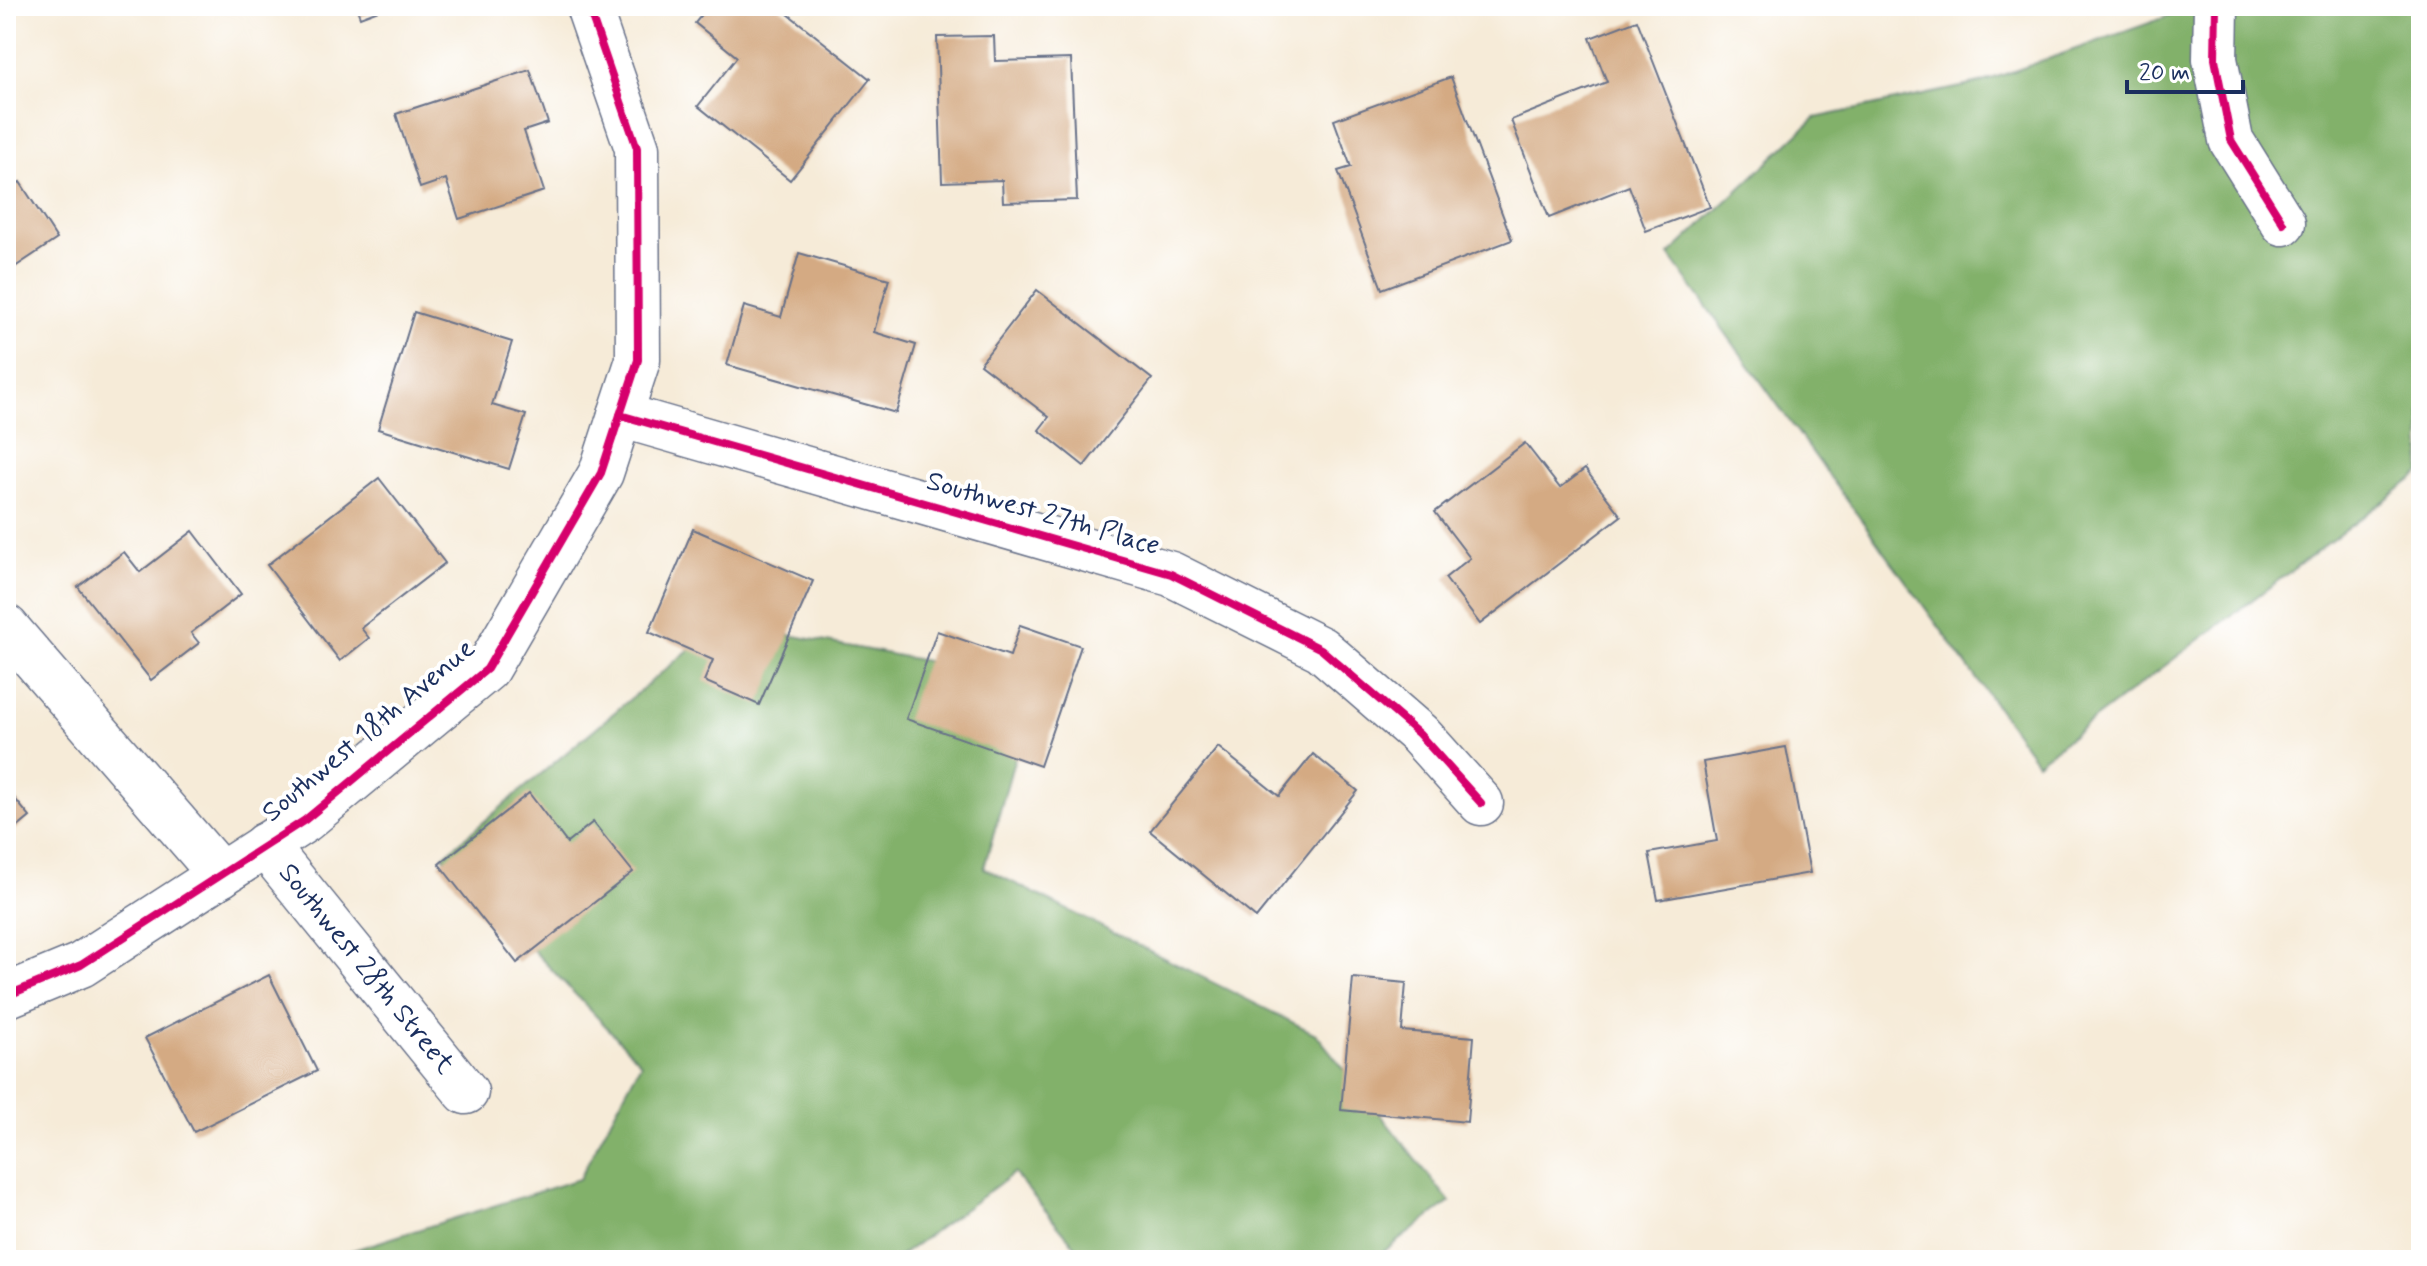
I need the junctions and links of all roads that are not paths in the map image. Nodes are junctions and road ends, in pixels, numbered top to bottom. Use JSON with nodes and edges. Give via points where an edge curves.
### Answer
{"nodes":[{"id":1,"x":588,"y":6,"type":"edge"},
{"id":2,"x":2216,"y":6,"type":"edge"},
{"id":3,"x":2283,"y":223,"type":"dead end"},
{"id":4,"x":620,"y":415,"type":"junction"},
{"id":5,"x":6,"y":627,"type":"edge"},
{"id":6,"x":1481,"y":803,"type":"dead end"},
{"id":7,"x":265,"y":845,"type":"junction"},
{"id":8,"x":221,"y":875,"type":"junction"},
{"id":9,"x":6,"y":996,"type":"edge"},
{"id":10,"x":466,"y":1092,"type":"dead end"}],
"edges":[{"from":1,"to":4,"type":"street","name":"Southwest 18th Avenue","via":[[637,148],[638,360]]},
{"from":2,"to":3,"type":"street","via":[[2215,59],[2231,140]]},
{"from":4,"to":6,"type":"street","name":"Southwest 27th Place","via":[[1171,574],[1321,649],[1419,734]]},
{"from":4,"to":7,"type":"street","name":"Southwest 18th Avenue","via":[[601,473],[487,669],[305,820]]},
{"from":5,"to":8,"type":"street"},
{"from":7,"to":8,"type":"street","name":"Southwest 18th Avenue"},
{"from":7,"to":10,"type":"street","name":"Southwest 28th Street"},
{"from":8,"to":9,"type":"street","name":"Southwest 18th Avenue","via":[[81,965]]}]}
